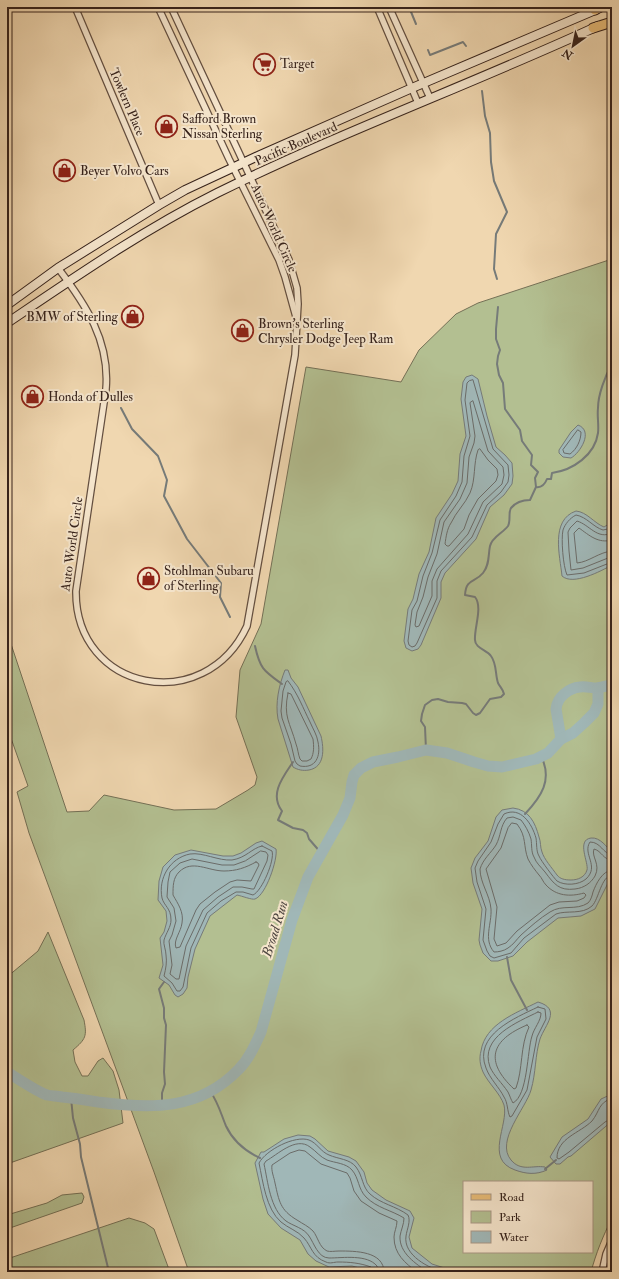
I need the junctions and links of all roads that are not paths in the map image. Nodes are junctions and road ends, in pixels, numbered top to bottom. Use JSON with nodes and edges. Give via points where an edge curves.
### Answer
{"nodes":[{"id":1,"x":75,"y":7,"type":"edge"},
{"id":2,"x":158,"y":7,"type":"edge"},
{"id":3,"x":171,"y":7,"type":"edge"},
{"id":4,"x":377,"y":7,"type":"edge"},
{"id":5,"x":389,"y":7,"type":"edge"},
{"id":6,"x":598,"y":8,"type":"edge"},
{"id":7,"x":612,"y":21,"type":"edge"},
{"id":8,"x":593,"y":28,"type":"joint"},
{"id":9,"x":423,"y":83,"type":"junction"},
{"id":10,"x":412,"y":88,"type":"junction"},
{"id":11,"x":430,"y":98,"type":"junction"},
{"id":12,"x":418,"y":103,"type":"junction"},
{"id":13,"x":244,"y":163,"type":"junction"},
{"id":14,"x":234,"y":168,"type":"junction"},
{"id":15,"x":251,"y":177,"type":"junction"},
{"id":16,"x":241,"y":182,"type":"junction"},
{"id":17,"x":159,"y":205,"type":"junction"},
{"id":18,"x":58,"y":268,"type":"junction"},
{"id":19,"x":68,"y":281,"type":"junction"},
{"id":20,"x":7,"y":305,"type":"edge"},
{"id":21,"x":297,"y":322,"type":"junction"},
{"id":22,"x":7,"y":323,"type":"edge"},
{"id":23,"x":612,"y":1240,"type":"edge"},
{"id":24,"x":602,"y":1272,"type":"edge"}],
"edges":[{"from":1,"to":17,"type":"street","name":"Towlern Place"},
{"from":2,"to":14,"type":"street","name":"Auto World Circle"},
{"from":3,"to":13,"type":"street","name":"Auto World Circle"},
{"from":4,"to":10,"type":"street"},
{"from":5,"to":9,"type":"street"},
{"from":6,"to":9,"type":"main road","name":"Pacific Boulevard"},
{"from":7,"to":8,"type":"main road"},
{"from":8,"to":11,"type":"main road","name":"Pacific Boulevard"},
{"from":9,"to":10,"type":"main road","name":"Pacific Boulevard"},
{"from":9,"to":11,"type":"street"},
{"from":10,"to":12,"type":"street"},
{"from":10,"to":13,"type":"main road","name":"Pacific Boulevard"},
{"from":11,"to":12,"type":"main road","name":"Pacific Boulevard"},
{"from":12,"to":15,"type":"main road","name":"Pacific Boulevard"},
{"from":13,"to":14,"type":"main road","name":"Pacific Boulevard"},
{"from":13,"to":15,"type":"street","name":"Auto World Circle"},
{"from":14,"to":16,"type":"street","name":"Auto World Circle"},
{"from":14,"to":17,"type":"main road","name":"Pacific Boulevard"},
{"from":15,"to":16,"type":"main road","name":"Pacific Boulevard"},
{"from":15,"to":21,"type":"street","name":"Auto World Circle","via":[[293,270],[297,288]]},
{"from":16,"to":19,"type":"main road","name":"Pacific Boulevard","via":[[164,221]]},
{"from":16,"to":21,"type":"street","name":"Auto World Circle","via":[[279,260]]},
{"from":17,"to":18,"type":"main road","name":"Pacific Boulevard"},
{"from":18,"to":19,"type":"street","name":"Auto World Circle"},
{"from":18,"to":20,"type":"main road","name":"Pacific Boulevard"},
{"from":19,"to":21,"type":"street","name":"Auto World Circle","via":[[93,322],[102,345],[106,368],[106,389],[77,580],[77,612],[87,637],[103,658],[130,676],[160,683],[180,682],[206,672],[231,651],[247,626],[290,387]]},
{"from":19,"to":22,"type":"main road","name":"Pacific Boulevard"},
{"from":23,"to":24,"type":"street"}]}
